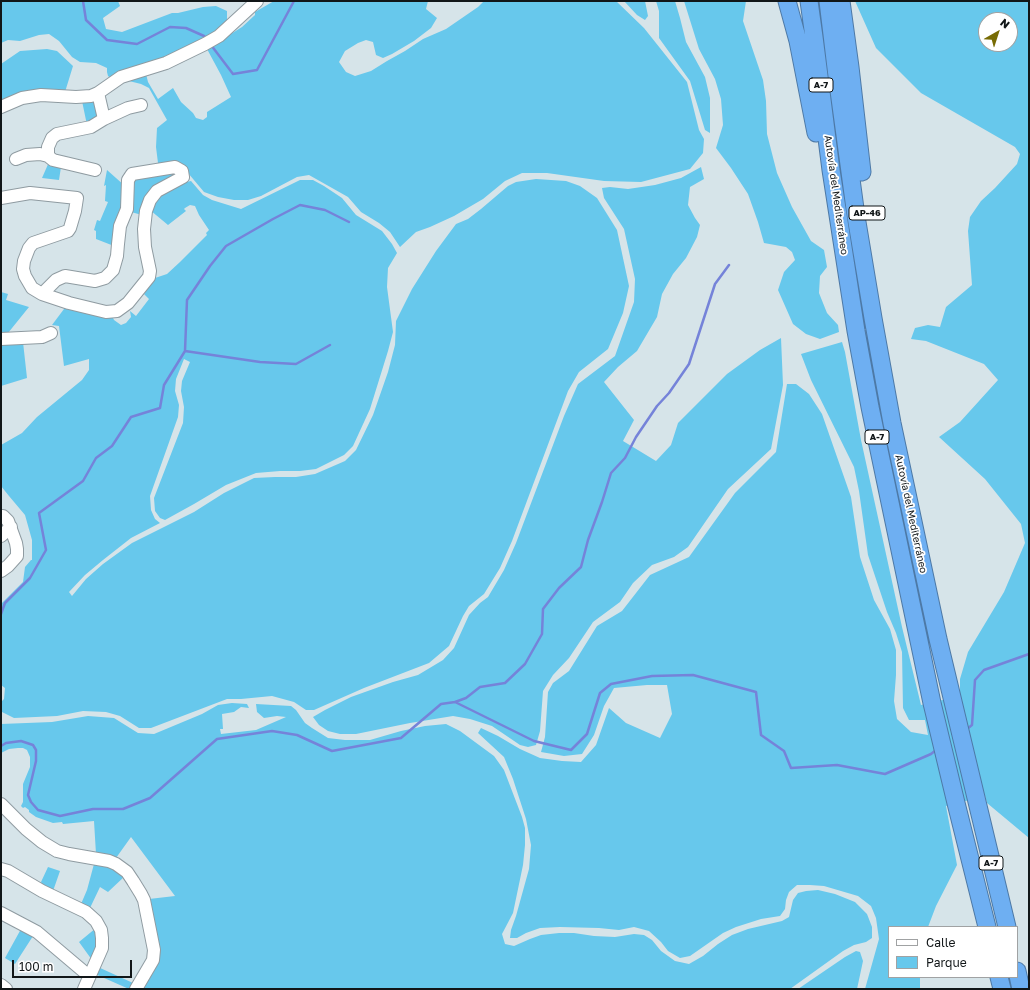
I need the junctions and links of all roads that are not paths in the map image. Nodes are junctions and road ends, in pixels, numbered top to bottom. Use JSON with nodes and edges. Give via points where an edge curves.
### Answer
{"nodes":[{"id":1,"x":257,"y":1,"type":"edge"},
{"id":2,"x":787,"y":1,"type":"edge"},
{"id":3,"x":809,"y":1,"type":"edge"},
{"id":4,"x":828,"y":1,"type":"edge"},
{"id":5,"x":841,"y":1,"type":"edge"},
{"id":6,"x":98,"y":93,"type":"junction"},
{"id":7,"x":141,"y":105,"type":"dead end"},
{"id":8,"x":1,"y":107,"type":"edge"},
{"id":9,"x":104,"y":119,"type":"junction"},
{"id":10,"x":48,"y":156,"type":"junction"},
{"id":11,"x":16,"y":159,"type":"dead end"},
{"id":12,"x":95,"y":170,"type":"dead end"},
{"id":13,"x":831,"y":170,"type":"junction"},
{"id":14,"x":1,"y":198,"type":"edge"},
{"id":15,"x":42,"y":294,"type":"junction"},
{"id":16,"x":50,"y":333,"type":"dead end"},
{"id":17,"x":1,"y":339,"type":"edge"},
{"id":18,"x":892,"y":423,"type":"junction"},
{"id":19,"x":1,"y":516,"type":"edge"},
{"id":20,"x":11,"y":527,"type":"junction"},
{"id":21,"x":1,"y":536,"type":"edge"},
{"id":22,"x":1,"y":571,"type":"edge"},
{"id":23,"x":1,"y":804,"type":"edge"},
{"id":24,"x":6,"y":814,"type":"edge"},
{"id":25,"x":1,"y":869,"type":"edge"},
{"id":26,"x":1,"y":913,"type":"edge"},
{"id":27,"x":986,"y":926,"type":"edge"},
{"id":28,"x":1007,"y":926,"type":"edge"},
{"id":29,"x":89,"y":976,"type":"junction"},
{"id":30,"x":1018,"y":976,"type":"edge"},
{"id":31,"x":999,"y":978,"type":"edge"},
{"id":32,"x":1,"y":986,"type":"edge"},
{"id":33,"x":6,"y":989,"type":"edge"},
{"id":34,"x":84,"y":989,"type":"edge"},
{"id":35,"x":136,"y":989,"type":"edge"},
{"id":36,"x":1002,"y":989,"type":"edge"},
{"id":37,"x":1021,"y":989,"type":"edge"}],
"edges":[{"from":1,"to":6,"type":"street","via":[[219,36],[166,63],[120,77]]},
{"from":2,"to":13,"type":"highway","via":[[819,144]]},
{"from":3,"to":13,"type":"highway","name":"Autovía del Mediterráneo","number":"A-7"},
{"from":4,"to":18,"type":"highway","name":"Autovía del Mediterráneo","number":"A-7","via":[[856,216]]},
{"from":5,"to":18,"type":"highway","number":"AP-46","via":[[863,189],[896,399]]},
{"from":6,"to":8,"type":"street","via":[[76,97],[41,95],[22,98]]},
{"from":6,"to":9,"type":"street"},
{"from":7,"to":9,"type":"street"},
{"from":9,"to":10,"type":"street","via":[[91,127],[56,134],[48,147]]},
{"from":10,"to":11,"type":"street","via":[[40,154]]},
{"from":10,"to":12,"type":"street","via":[[53,160]]},
{"from":13,"to":27,"type":"highway","name":"Autovía del Mediterráneo","number":"A-7","via":[[870,407],[932,703]]},
{"from":14,"to":15,"type":"street","via":[[30,193],[76,198],[75,211],[68,231],[33,243],[24,261],[23,269],[28,282]]},
{"from":15,"to":15,"type":"street","via":[[56,280],[65,276],[95,281],[105,278],[113,270],[120,226],[127,209],[128,180],[132,174],[175,167],[182,171],[183,177],[157,191],[150,200],[144,229],[149,277],[128,303],[117,311],[106,312]]},
{"from":16,"to":17,"type":"street","via":[[42,338]]},
{"from":18,"to":28,"type":"highway","name":"Autovía del Mediterráneo","number":"A-7","via":[[938,639]]},
{"from":19,"to":20,"type":"street"},
{"from":20,"to":21,"type":"street"},
{"from":20,"to":22,"type":"street","via":[[17,556]]},
{"from":23,"to":24,"type":"street"},
{"from":24,"to":35,"type":"street","via":[[57,851],[109,861],[127,872],[144,900],[154,950],[153,960]]},
{"from":25,"to":29,"type":"street","via":[[86,912],[96,921],[101,930],[102,948]]},
{"from":26,"to":29,"type":"street","via":[[37,932]]},
{"from":29,"to":34,"type":"street"},
{"from":30,"to":37,"type":"highway"},
{"from":31,"to":36,"type":"highway"},
{"from":32,"to":33,"type":"street"}]}
